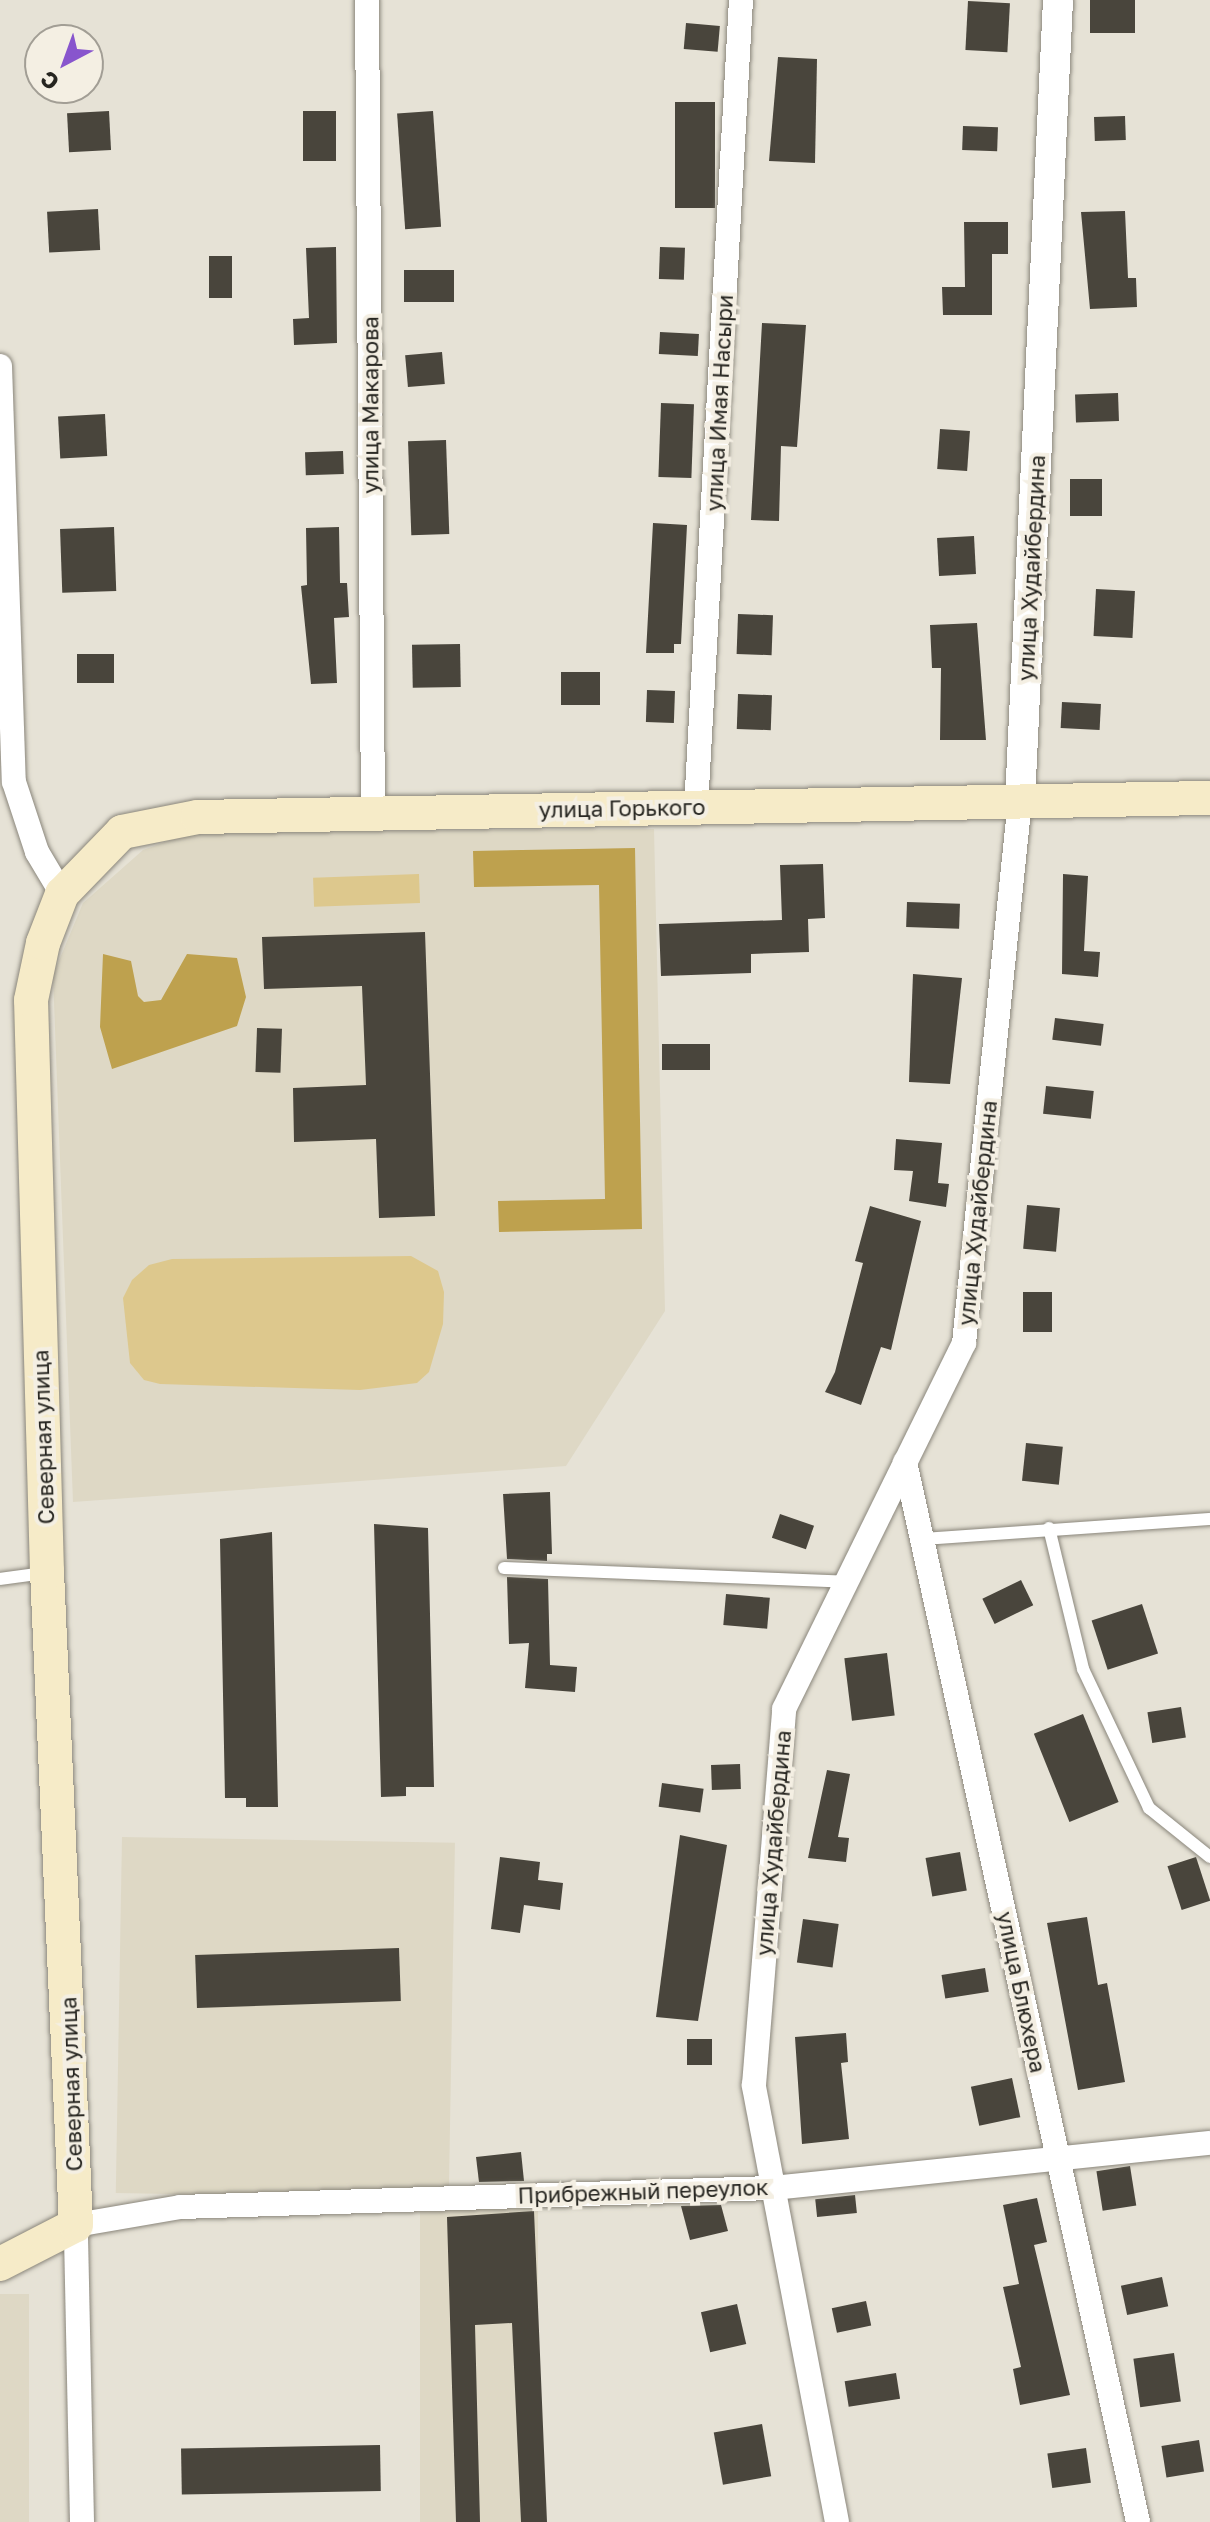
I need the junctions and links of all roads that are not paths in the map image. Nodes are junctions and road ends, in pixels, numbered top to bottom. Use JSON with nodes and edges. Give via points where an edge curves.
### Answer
{"nodes":[{"id":1,"x":367,"y":0,"type":"edge"},
{"id":2,"x":741,"y":0,"type":"edge"},
{"id":3,"x":1058,"y":0,"type":"edge"},
{"id":4,"x":0,"y":366,"type":"edge"},
{"id":5,"x":1210,"y":798,"type":"edge"},
{"id":6,"x":1020,"y":800,"type":"junction"},
{"id":7,"x":696,"y":807,"type":"junction"},
{"id":8,"x":373,"y":810,"type":"junction"},
{"id":9,"x":62,"y":894,"type":"junction"},
{"id":10,"x":905,"y":1462,"type":"junction"},
{"id":11,"x":1210,"y":1519,"type":"edge"},
{"id":12,"x":1049,"y":1528,"type":"junction"},
{"id":13,"x":922,"y":1539,"type":"junction"},
{"id":14,"x":504,"y":1568,"type":"dead end"},
{"id":15,"x":47,"y":1572,"type":"junction"},
{"id":16,"x":0,"y":1579,"type":"edge"},
{"id":17,"x":847,"y":1582,"type":"junction"},
{"id":18,"x":1210,"y":1857,"type":"edge"},
{"id":19,"x":1210,"y":2143,"type":"edge"},
{"id":20,"x":1058,"y":2158,"type":"junction"},
{"id":21,"x":773,"y":2188,"type":"junction"},
{"id":22,"x":76,"y":2225,"type":"junction"},
{"id":23,"x":0,"y":2264,"type":"edge"},
{"id":24,"x":82,"y":2522,"type":"edge"},
{"id":25,"x":837,"y":2522,"type":"edge"},
{"id":26,"x":1138,"y":2522,"type":"edge"}],
"edges":[{"from":1,"to":8,"type":"street","name":"улица Макарова"},
{"from":2,"to":7,"type":"street","name":"улица Имая Насыри"},
{"from":3,"to":6,"type":"street","name":"улица Худайбердина"},
{"from":4,"to":9,"type":"street","via":[[14,782],[37,852]]},
{"from":5,"to":6,"type":"main road","name":"улица Горького"},
{"from":6,"to":7,"type":"main road","name":"улица Горького"},
{"from":6,"to":10,"type":"street","name":"улица Худайбердина","via":[[964,1343]]},
{"from":7,"to":8,"type":"main road","name":"улица Горького"},
{"from":8,"to":9,"type":"main road","name":"улица Горького","via":[[154,823],[122,832]]},
{"from":9,"to":15,"type":"main road","name":"Северная улица","via":[[43,943],[31,1000]]},
{"from":10,"to":13,"type":"street","name":"улица Блюхера"},
{"from":10,"to":17,"type":"street","name":"улица Худайбердина"},
{"from":11,"to":12,"type":"lane"},
{"from":12,"to":13,"type":"lane"},
{"from":12,"to":18,"type":"lane","via":[[1083,1669],[1149,1808]]},
{"from":13,"to":20,"type":"street","name":"улица Блюхера"},
{"from":14,"to":17,"type":"lane"},
{"from":15,"to":16,"type":"lane"},
{"from":15,"to":22,"type":"main road","name":"Северная улица"},
{"from":17,"to":21,"type":"street","name":"улица Худайбердина","via":[[784,1709],[754,2085]]},
{"from":19,"to":20,"type":"street","name":"Прибрежный переулок"},
{"from":20,"to":21,"type":"street","name":"Прибрежный переулок"},
{"from":20,"to":26,"type":"street","name":"улица Блюхера"},
{"from":21,"to":22,"type":"street","name":"Прибрежный переулок","via":[[180,2207]]},
{"from":21,"to":25,"type":"street","name":"улица Худайбердина"},
{"from":22,"to":23,"type":"main road"},
{"from":22,"to":24,"type":"street","name":"Северная улица"}]}
